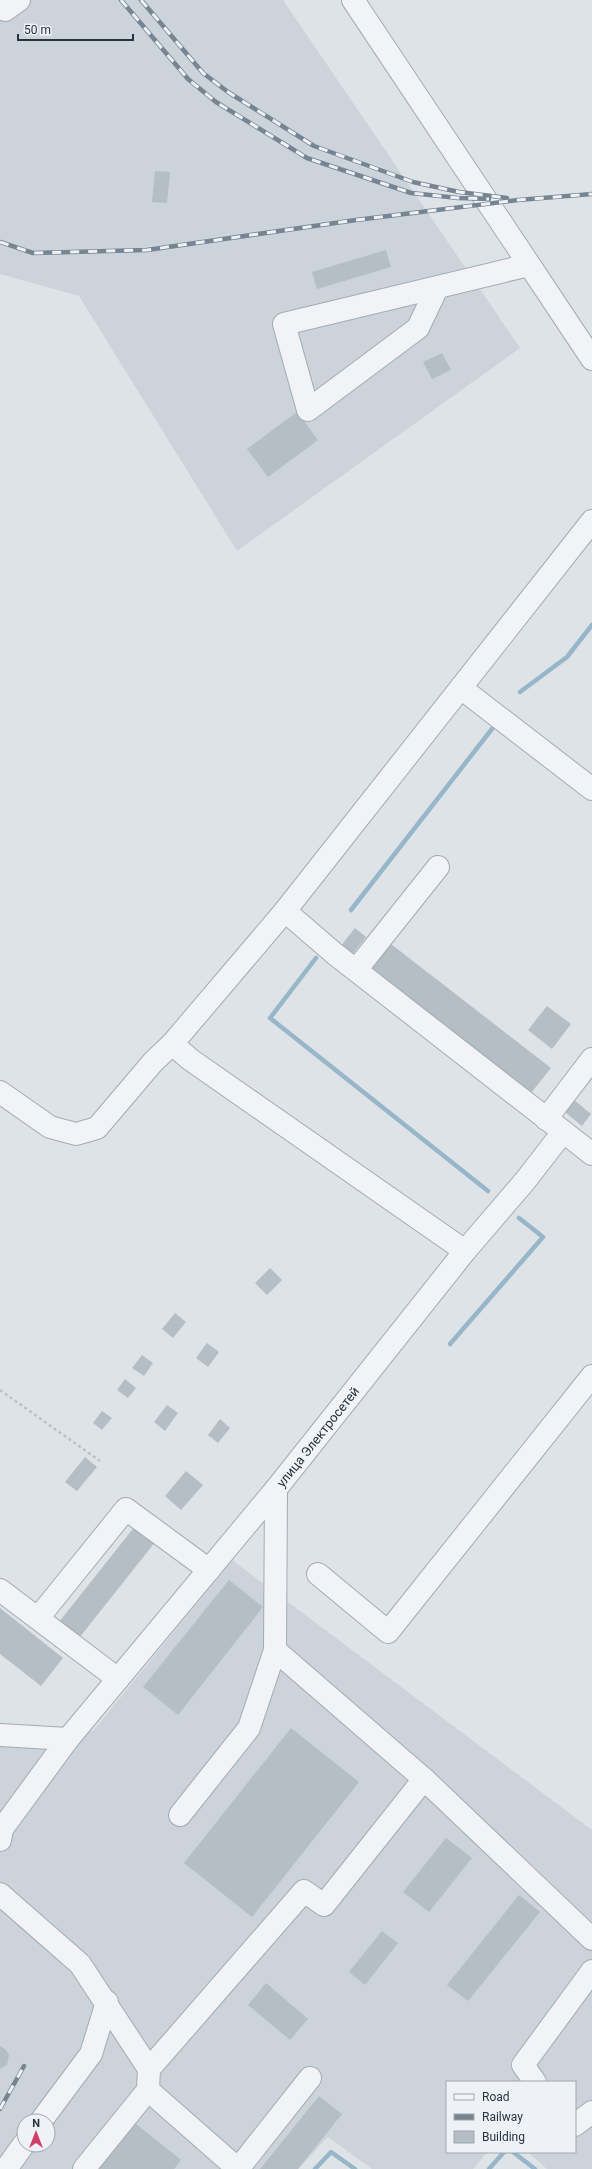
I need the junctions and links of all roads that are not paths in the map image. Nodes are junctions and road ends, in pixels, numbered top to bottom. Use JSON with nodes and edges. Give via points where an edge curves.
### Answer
{"nodes":[{"id":1,"x":19,"y":0,"type":"edge"},
{"id":2,"x":353,"y":0,"type":"edge"},
{"id":3,"x":0,"y":3,"type":"edge"},
{"id":4,"x":529,"y":265,"type":"junction"},
{"id":5,"x":437,"y":288,"type":"junction"},
{"id":6,"x":582,"y":328,"type":"edge"},
{"id":7,"x":592,"y":359,"type":"edge"},
{"id":8,"x":592,"y":521,"type":"edge"},
{"id":9,"x":461,"y":688,"type":"junction"},
{"id":10,"x":592,"y":789,"type":"edge"},
{"id":11,"x":438,"y":867,"type":"dead end"},
{"id":12,"x":285,"y":911,"type":"junction"},
{"id":13,"x":356,"y":970,"type":"junction"},
{"id":14,"x":172,"y":1044,"type":"junction"},
{"id":15,"x":592,"y":1059,"type":"edge"},
{"id":16,"x":0,"y":1092,"type":"edge"},
{"id":17,"x":555,"y":1125,"type":"junction"},
{"id":18,"x":592,"y":1154,"type":"edge"},
{"id":19,"x":464,"y":1251,"type":"junction"},
{"id":20,"x":592,"y":1376,"type":"edge"},
{"id":21,"x":276,"y":1489,"type":"junction"},
{"id":22,"x":209,"y":1570,"type":"junction"},
{"id":23,"x":318,"y":1574,"type":"dead end"},
{"id":24,"x":0,"y":1590,"type":"edge"},
{"id":25,"x":38,"y":1618,"type":"junction"},
{"id":26,"x":275,"y":1650,"type":"junction"},
{"id":27,"x":118,"y":1679,"type":"junction"},
{"id":28,"x":0,"y":1735,"type":"edge"},
{"id":29,"x":68,"y":1739,"type":"junction"},
{"id":30,"x":424,"y":1780,"type":"junction"},
{"id":31,"x":180,"y":1815,"type":"dead end"},
{"id":32,"x":3,"y":1817,"type":"edge"},
{"id":33,"x":0,"y":1840,"type":"edge"},
{"id":34,"x":0,"y":1894,"type":"edge"},
{"id":35,"x":592,"y":1939,"type":"edge"},
{"id":36,"x":592,"y":1971,"type":"edge"},
{"id":37,"x":107,"y":2002,"type":"junction"},
{"id":38,"x":149,"y":2069,"type":"junction"},
{"id":39,"x":310,"y":2078,"type":"dead end"},
{"id":40,"x":534,"y":2081,"type":"edge"},
{"id":41,"x":148,"y":2090,"type":"junction"},
{"id":42,"x":592,"y":2112,"type":"edge"},
{"id":43,"x":47,"y":2113,"type":"edge"},
{"id":44,"x":576,"y":2124,"type":"edge"},
{"id":45,"x":18,"y":2153,"type":"edge"},
{"id":46,"x":6,"y":2169,"type":"edge"},
{"id":47,"x":84,"y":2169,"type":"edge"},
{"id":48,"x":238,"y":2169,"type":"edge"}],
"edges":[{"from":1,"to":3,"type":"street","via":[[5,10]]},
{"from":2,"to":4,"type":"street"},
{"from":4,"to":5,"type":"street"},
{"from":4,"to":6,"type":"street"},
{"from":5,"to":5,"type":"street","via":[[284,324],[308,410],[418,328]]},
{"from":6,"to":7,"type":"street"},
{"from":8,"to":9,"type":"street"},
{"from":9,"to":10,"type":"street"},
{"from":9,"to":12,"type":"street"},
{"from":11,"to":13,"type":"street"},
{"from":12,"to":13,"type":"street"},
{"from":12,"to":14,"type":"street"},
{"from":13,"to":17,"type":"street"},
{"from":14,"to":16,"type":"street","via":[[98,1128],[76,1134],[50,1127]]},
{"from":14,"to":19,"type":"street"},
{"from":15,"to":17,"type":"street","name":"улица Электросетей"},
{"from":17,"to":18,"type":"street"},
{"from":17,"to":19,"type":"street","name":"улица Электросетей","via":[[525,1181]]},
{"from":19,"to":21,"type":"street","name":"улица Электросетей"},
{"from":20,"to":23,"type":"street","via":[[388,1632]]},
{"from":21,"to":22,"type":"street","name":"улица Электросетей"},
{"from":21,"to":26,"type":"street"},
{"from":22,"to":25,"type":"street","via":[[126,1509]]},
{"from":22,"to":27,"type":"street","name":"улица Электросетей"},
{"from":24,"to":25,"type":"street"},
{"from":25,"to":27,"type":"street"},
{"from":26,"to":30,"type":"street"},
{"from":26,"to":31,"type":"street","via":[[249,1728]]},
{"from":27,"to":29,"type":"street","name":"улица Электросетей"},
{"from":28,"to":29,"type":"street"},
{"from":29,"to":32,"type":"street","name":"улица Электросетей"},
{"from":30,"to":35,"type":"street"},
{"from":30,"to":38,"type":"street","via":[[324,1905],[304,1891]]},
{"from":32,"to":33,"type":"street","name":"улица Электросетей"},
{"from":34,"to":37,"type":"street","via":[[80,1964]]},
{"from":36,"to":40,"type":"street","via":[[523,2065]]},
{"from":37,"to":38,"type":"street"},
{"from":37,"to":43,"type":"street","via":[[90,2054]]},
{"from":38,"to":41,"type":"street"},
{"from":39,"to":48,"type":"street"},
{"from":41,"to":47,"type":"street"},
{"from":41,"to":48,"type":"street"},
{"from":42,"to":44,"type":"street"},
{"from":45,"to":46,"type":"street"}]}
